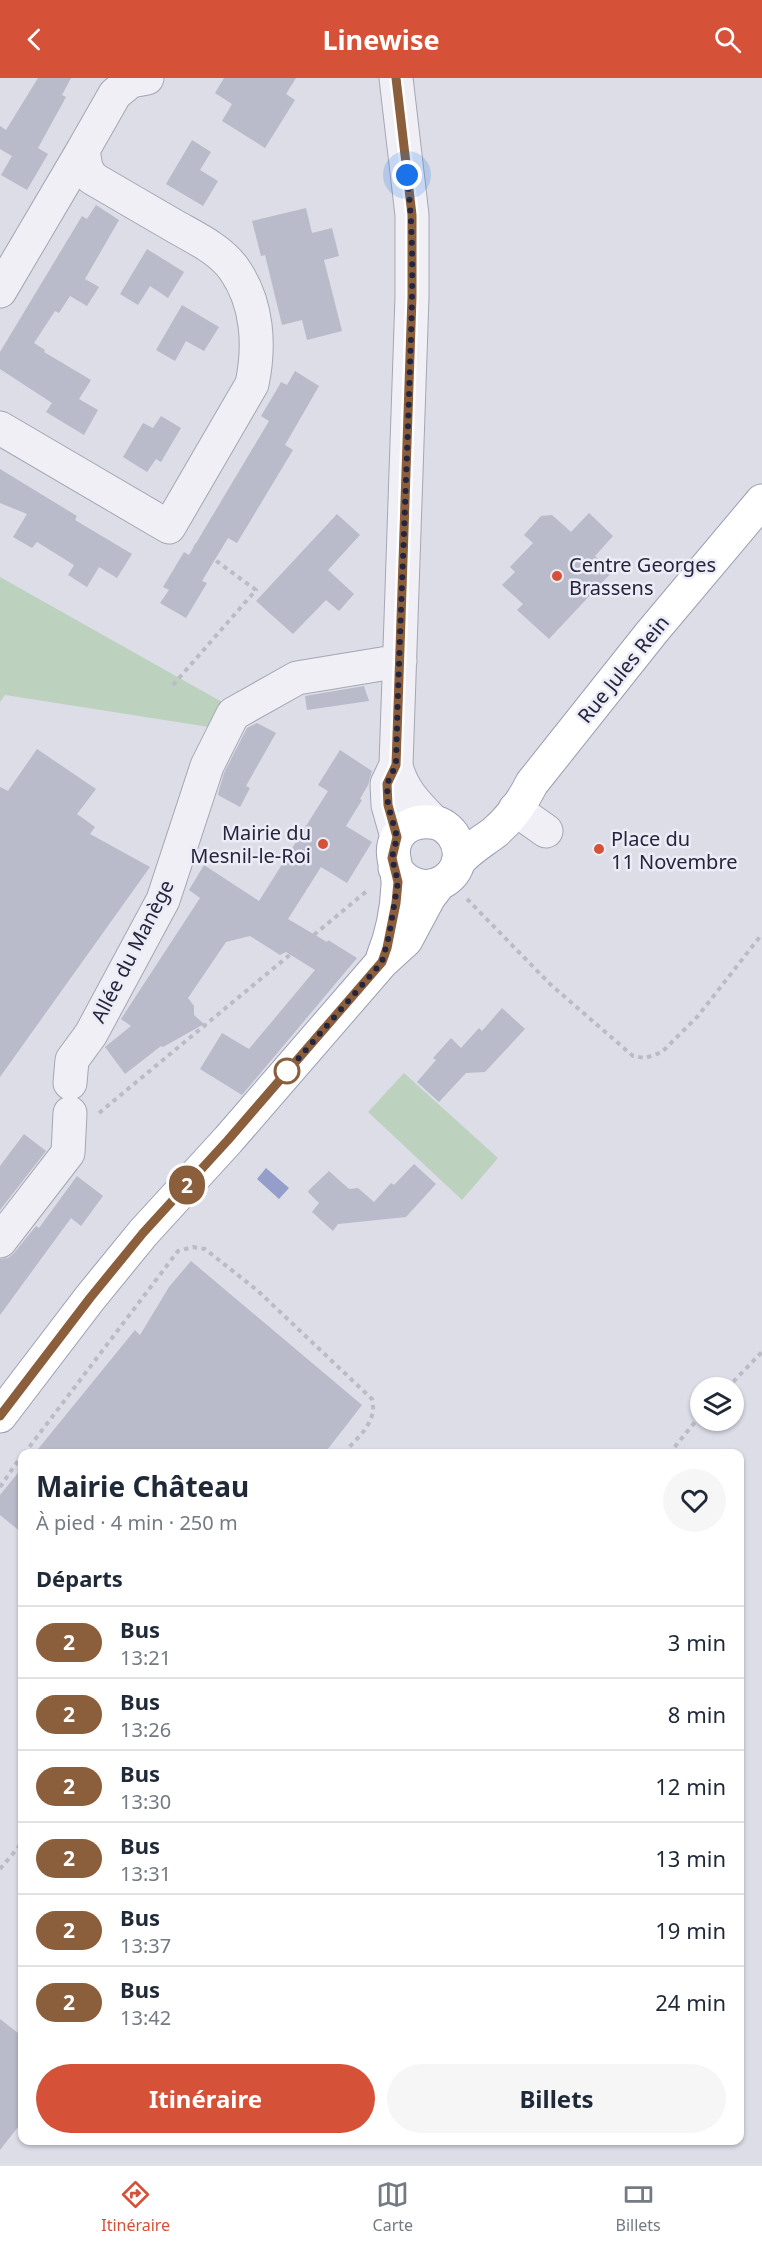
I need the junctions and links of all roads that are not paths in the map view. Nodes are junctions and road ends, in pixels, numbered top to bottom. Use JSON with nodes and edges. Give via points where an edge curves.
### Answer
{"nodes":[{"id":1,"x":147,"y":78,"type":"edge"},
{"id":2,"x":396,"y":78,"type":"edge"},
{"id":3,"x":79,"y":171,"type":"junction"},
{"id":4,"x":0,"y":291,"type":"edge"},
{"id":5,"x":0,"y":428,"type":"edge"},
{"id":6,"x":762,"y":501,"type":"edge"},
{"id":7,"x":400,"y":662,"type":"junction"},
{"id":8,"x":396,"y":765,"type":"junction"},
{"id":9,"x":524,"y":796,"type":"junction"},
{"id":10,"x":439,"y":824,"type":"junction"},
{"id":11,"x":546,"y":831,"type":"dead end"},
{"id":12,"x":396,"y":853,"type":"junction"},
{"id":13,"x":448,"y":875,"type":"junction"},
{"id":14,"x":382,"y":962,"type":"junction"},
{"id":15,"x":0,"y":1241,"type":"edge"},
{"id":16,"x":0,"y":1416,"type":"edge"}],
"edges":[{"from":1,"to":3,"type":"street","via":[[131,81],[115,94]]},
{"from":2,"to":7,"type":"street","via":[[412,215]]},
{"from":3,"to":4,"type":"street"},
{"from":3,"to":5,"type":"street","via":[[217,251],[234,270],[256,328],[257,359],[252,384],[169,527]]},
{"from":6,"to":9,"type":"main road","name":"Rue Jules Rein","via":[[652,632]]},
{"from":7,"to":8,"type":"street"},
{"from":7,"to":15,"type":"street","name":"Allée du Manège","via":[[297,678],[233,714],[207,766],[163,900],[91,1034],[72,1060],[74,1101],[68,1153]]},
{"from":8,"to":10,"type":"street","via":[[407,792]]},
{"from":8,"to":12,"type":"street","via":[[387,784]]},
{"from":9,"to":10,"type":"main road","name":"Rue Jules Rein","via":[[474,819]]},
{"from":9,"to":11,"type":"street"},
{"from":9,"to":13,"type":"main road","name":"Rue Jules Rein","via":[[494,832],[466,852]]},
{"from":10,"to":12,"type":"main road","via":[[423,821],[404,829]]},
{"from":10,"to":13,"type":"main road","via":[[451,833],[459,851]]},
{"from":12,"to":13,"type":"main road","via":[[401,877],[419,887],[430,887]]},
{"from":12,"to":14,"type":"main road","via":[[396,903]]},
{"from":13,"to":14,"type":"main road","name":"Rue Jules Rein","via":[[429,897],[406,940]]},
{"from":14,"to":16,"type":"main road","name":"Rue Jules Rein","via":[[143,1233]]}]}
